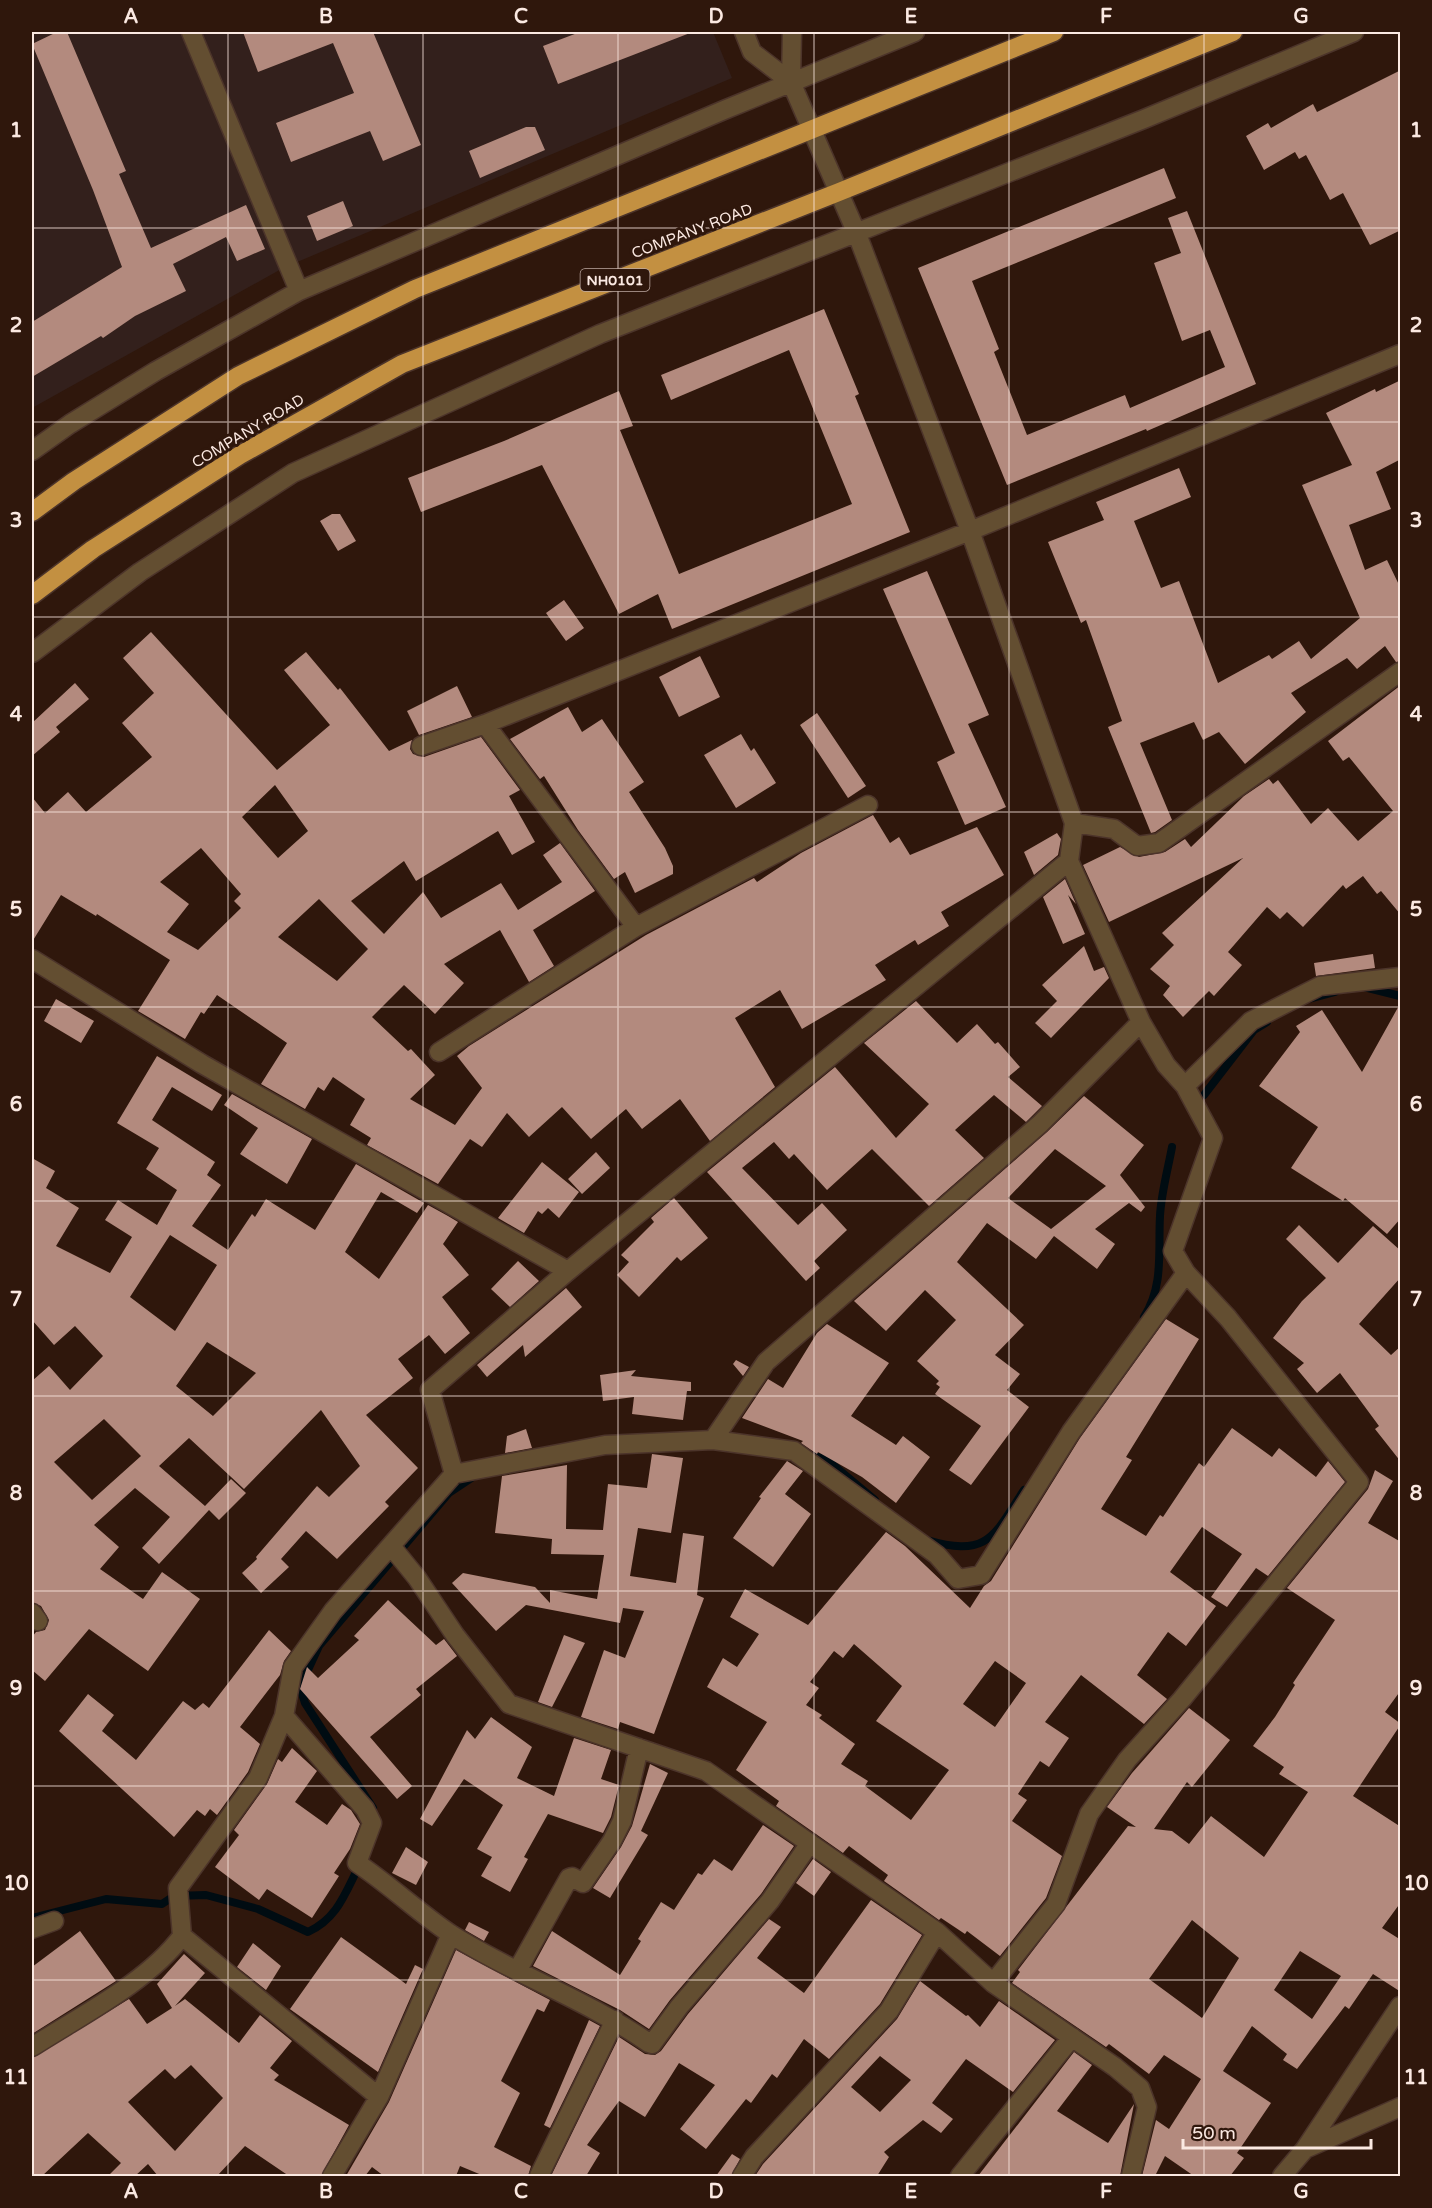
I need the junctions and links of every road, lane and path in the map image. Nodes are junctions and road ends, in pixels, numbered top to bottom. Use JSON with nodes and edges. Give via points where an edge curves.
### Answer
{"nodes":[{"id":1,"x":191,"y":32,"type":"edge"},
{"id":2,"x":744,"y":32,"type":"edge"},
{"id":3,"x":792,"y":32,"type":"edge"},
{"id":4,"x":915,"y":32,"type":"edge"},
{"id":5,"x":1054,"y":32,"type":"edge"},
{"id":6,"x":1233,"y":32,"type":"edge"},
{"id":7,"x":1354,"y":32,"type":"edge"},
{"id":8,"x":791,"y":82,"type":"junction"},
{"id":9,"x":812,"y":130,"type":"junction"},
{"id":10,"x":839,"y":192,"type":"junction"},
{"id":11,"x":857,"y":234,"type":"junction"},
{"id":12,"x":299,"y":291,"type":"junction"},
{"id":13,"x":1401,"y":354,"type":"edge"},
{"id":14,"x":32,"y":452,"type":"edge"},
{"id":15,"x":32,"y":512,"type":"edge"},
{"id":16,"x":970,"y":531,"type":"junction"},
{"id":17,"x":32,"y":595,"type":"edge"},
{"id":18,"x":32,"y":653,"type":"edge"},
{"id":19,"x":1401,"y":672,"type":"edge"},
{"id":20,"x":485,"y":724,"type":"junction"},
{"id":21,"x":421,"y":746,"type":"dead end"},
{"id":22,"x":868,"y":805,"type":"dead end"},
{"id":23,"x":1074,"y":822,"type":"junction"},
{"id":24,"x":1069,"y":861,"type":"junction"},
{"id":25,"x":636,"y":927,"type":"junction"},
{"id":26,"x":32,"y":959,"type":"edge"},
{"id":27,"x":1401,"y":977,"type":"edge"},
{"id":28,"x":1141,"y":1022,"type":"junction"},
{"id":29,"x":439,"y":1052,"type":"dead end"},
{"id":30,"x":1185,"y":1086,"type":"junction"},
{"id":31,"x":568,"y":1271,"type":"junction"},
{"id":32,"x":1186,"y":1273,"type":"junction"},
{"id":33,"x":713,"y":1440,"type":"junction"},
{"id":34,"x":454,"y":1474,"type":"junction"},
{"id":35,"x":391,"y":1546,"type":"junction"},
{"id":36,"x":284,"y":1716,"type":"junction"},
{"id":37,"x":639,"y":1748,"type":"junction"},
{"id":38,"x":810,"y":1843,"type":"junction"},
{"id":39,"x":54,"y":1921,"type":"dead end"},
{"id":40,"x":32,"y":1929,"type":"edge"},
{"id":41,"x":937,"y":1932,"type":"junction"},
{"id":42,"x":451,"y":1934,"type":"junction"},
{"id":43,"x":182,"y":1936,"type":"junction"},
{"id":44,"x":517,"y":1971,"type":"junction"},
{"id":45,"x":993,"y":1983,"type":"junction"},
{"id":46,"x":1401,"y":2006,"type":"edge"},
{"id":47,"x":615,"y":2020,"type":"junction"},
{"id":48,"x":1072,"y":2037,"type":"junction"},
{"id":49,"x":32,"y":2047,"type":"edge"},
{"id":50,"x":379,"y":2097,"type":"junction"},
{"id":51,"x":1401,"y":2106,"type":"edge"},
{"id":52,"x":1305,"y":2149,"type":"junction"},
{"id":53,"x":332,"y":2176,"type":"edge"},
{"id":54,"x":539,"y":2176,"type":"edge"},
{"id":55,"x":742,"y":2176,"type":"edge"},
{"id":56,"x":960,"y":2176,"type":"edge"},
{"id":57,"x":1131,"y":2176,"type":"edge"},
{"id":58,"x":1282,"y":2176,"type":"edge"}],
"edges":[{"from":1,"to":12,"type":"street"},
{"from":2,"to":8,"type":"street","via":[[752,52]]},
{"from":3,"to":8,"type":"street"},
{"from":4,"to":8,"type":"street"},
{"from":5,"to":9,"type":"highway"},
{"from":6,"to":10,"type":"highway","name":"COMPANY ROAD","number":"NH0101"},
{"from":7,"to":11,"type":"street"},
{"from":8,"to":9,"type":"street"},
{"from":8,"to":12,"type":"street"},
{"from":9,"to":10,"type":"street"},
{"from":9,"to":15,"type":"highway","via":[[415,289],[238,376]]},
{"from":10,"to":11,"type":"street"},
{"from":10,"to":17,"type":"highway","name":"COMPANY ROAD","number":"NH0101","via":[[402,364],[240,455],[93,549]]},
{"from":11,"to":16,"type":"street"},
{"from":11,"to":18,"type":"street","via":[[600,334],[293,473],[140,572]]},
{"from":12,"to":14,"type":"street","via":[[156,371]]},
{"from":13,"to":16,"type":"street"},
{"from":16,"to":20,"type":"street"},
{"from":16,"to":23,"type":"street"},
{"from":19,"to":23,"type":"street","via":[[1160,843],[1137,846],[1114,829]]},
{"from":20,"to":21,"type":"street"},
{"from":20,"to":25,"type":"street"},
{"from":22,"to":25,"type":"street"},
{"from":23,"to":24,"type":"street"},
{"from":24,"to":28,"type":"street"},
{"from":24,"to":31,"type":"street"},
{"from":25,"to":29,"type":"street"},
{"from":26,"to":31,"type":"street","via":[[202,1065]]},
{"from":27,"to":30,"type":"street","via":[[1320,986],[1251,1021]]},
{"from":28,"to":30,"type":"street","via":[[1166,1065]]},
{"from":28,"to":33,"type":"street","via":[[1040,1124],[766,1362]]},
{"from":30,"to":32,"type":"street","via":[[1213,1138],[1173,1251]]},
{"from":31,"to":34,"type":"street","via":[[430,1389]]},
{"from":32,"to":33,"type":"street","via":[[1071,1432],[981,1575],[958,1579],[937,1555],[794,1451]]},
{"from":32,"to":45,"type":"street","via":[[1243,1336],[1359,1482],[1182,1699],[1127,1760],[1089,1814],[1056,1904]]},
{"from":33,"to":34,"type":"street","via":[[605,1445]]},
{"from":34,"to":35,"type":"street"},
{"from":35,"to":36,"type":"street","via":[[333,1611],[293,1667]]},
{"from":35,"to":37,"type":"street","via":[[509,1704]]},
{"from":36,"to":42,"type":"street","via":[[365,1809],[372,1823],[357,1863]]},
{"from":36,"to":43,"type":"street","via":[[258,1778],[178,1888]]},
{"from":37,"to":38,"type":"street","via":[[706,1771]]},
{"from":37,"to":44,"type":"street","via":[[621,1821],[612,1841],[583,1884],[569,1878]]},
{"from":38,"to":41,"type":"street"},
{"from":38,"to":47,"type":"street","via":[[770,1901],[652,2044]]},
{"from":39,"to":40,"type":"street"},
{"from":41,"to":45,"type":"street"},
{"from":41,"to":55,"type":"street","via":[[889,2011],[754,2157]]},
{"from":42,"to":44,"type":"street"},
{"from":42,"to":50,"type":"street"},
{"from":43,"to":49,"type":"street","via":[[169,1953],[132,1981]]},
{"from":43,"to":50,"type":"street"},
{"from":44,"to":47,"type":"street"},
{"from":45,"to":48,"type":"street"},
{"from":46,"to":52,"type":"street"},
{"from":47,"to":54,"type":"street"},
{"from":48,"to":56,"type":"street"},
{"from":48,"to":57,"type":"street","via":[[1140,2088],[1147,2107]]},
{"from":50,"to":53,"type":"street"},
{"from":51,"to":52,"type":"street"},
{"from":52,"to":58,"type":"street"}]}
